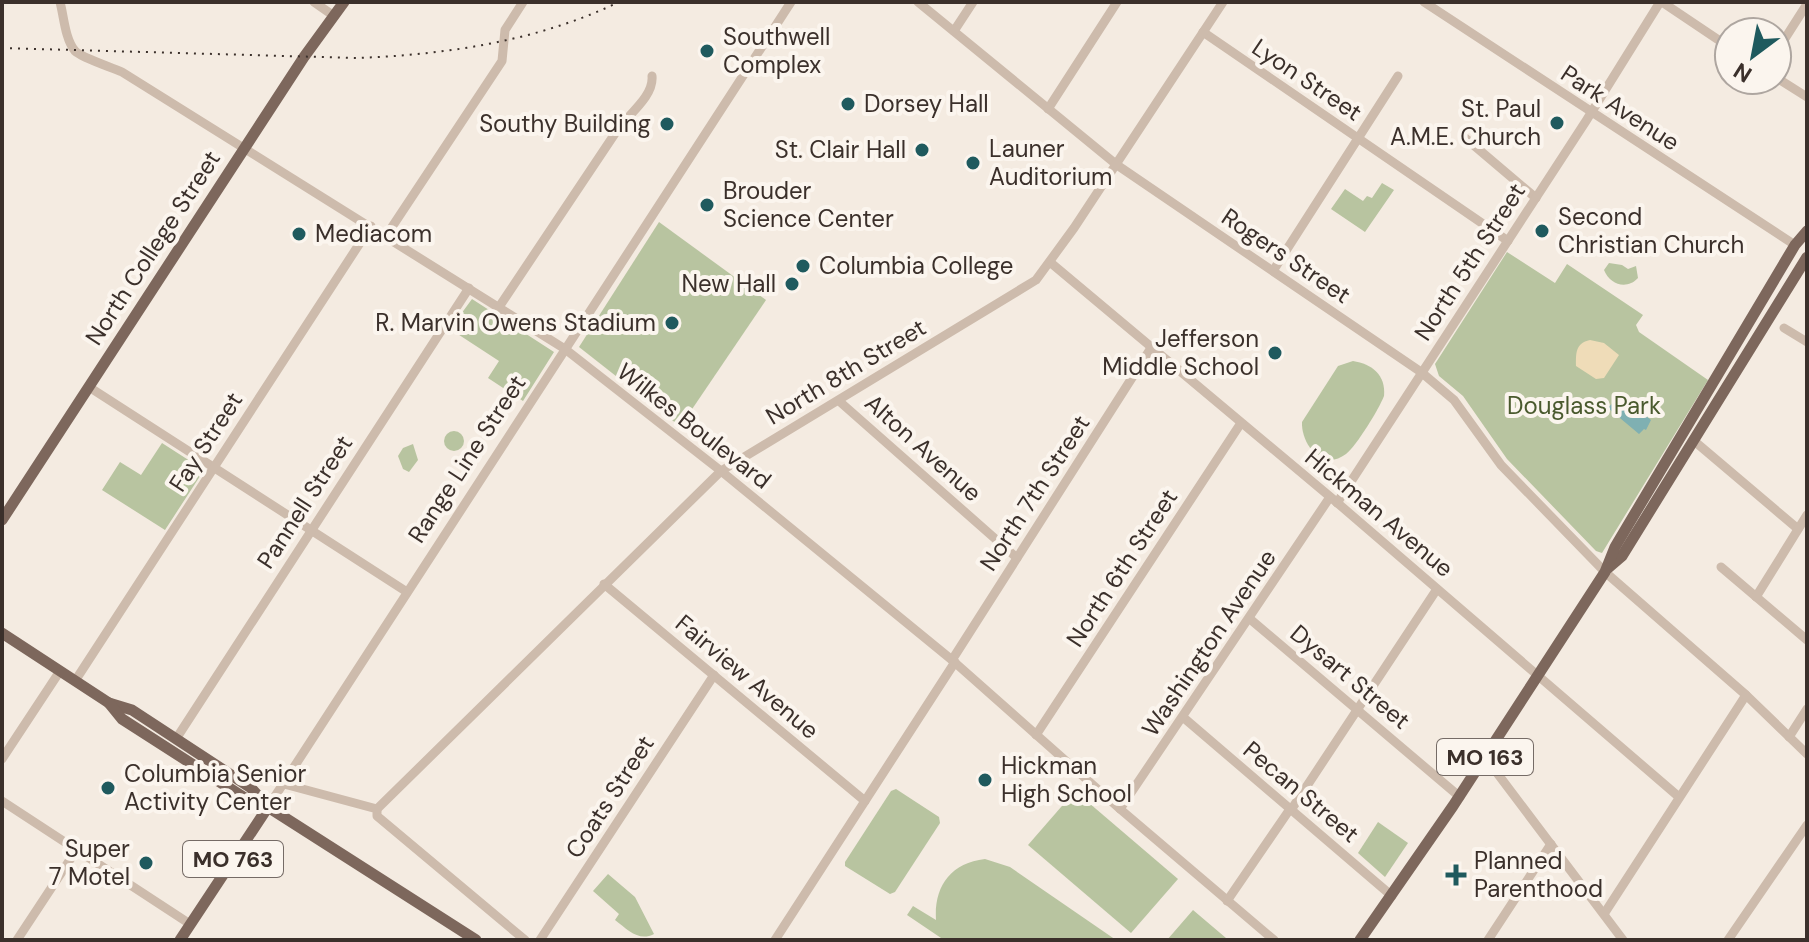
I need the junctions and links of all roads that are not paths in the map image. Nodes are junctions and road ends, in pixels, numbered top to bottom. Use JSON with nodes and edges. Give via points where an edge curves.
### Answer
{"nodes":[{"id":1,"x":60,"y":2,"type":"edge"},
{"id":2,"x":314,"y":2,"type":"edge"},
{"id":3,"x":344,"y":2,"type":"edge"},
{"id":4,"x":523,"y":2,"type":"edge"},
{"id":5,"x":791,"y":2,"type":"edge"},
{"id":6,"x":918,"y":2,"type":"edge"},
{"id":7,"x":973,"y":2,"type":"edge"},
{"id":8,"x":1117,"y":2,"type":"edge"},
{"id":9,"x":1223,"y":2,"type":"edge"},
{"id":10,"x":1424,"y":2,"type":"edge"},
{"id":11,"x":1661,"y":2,"type":"edge"},
{"id":12,"x":1807,"y":4,"type":"edge"},
{"id":13,"x":334,"y":16,"type":"junction"},
{"id":14,"x":1793,"y":26,"type":"edge"},
{"id":15,"x":954,"y":31,"type":"junction"},
{"id":16,"x":1203,"y":32,"type":"junction"},
{"id":17,"x":1713,"y":36,"type":"edge"},
{"id":18,"x":652,"y":76,"type":"dead end"},
{"id":19,"x":1398,"y":76,"type":"dead end"},
{"id":20,"x":1048,"y":109,"type":"junction"},
{"id":21,"x":1592,"y":112,"type":"junction"},
{"id":22,"x":1464,"y":137,"type":"dead end"},
{"id":23,"x":1357,"y":138,"type":"junction"},
{"id":24,"x":245,"y":147,"type":"junction"},
{"id":25,"x":1117,"y":165,"type":"junction"},
{"id":26,"x":1536,"y":198,"type":"junction"},
{"id":27,"x":371,"y":226,"type":"junction"},
{"id":28,"x":1807,"y":231,"type":"edge"},
{"id":29,"x":386,"y":236,"type":"junction"},
{"id":30,"x":1508,"y":241,"type":"junction"},
{"id":31,"x":1795,"y":245,"type":"junction"},
{"id":32,"x":1807,"y":257,"type":"edge"},
{"id":33,"x":1051,"y":263,"type":"junction"},
{"id":34,"x":1273,"y":271,"type":"junction"},
{"id":35,"x":469,"y":288,"type":"junction"},
{"id":36,"x":1787,"y":290,"type":"junction"},
{"id":37,"x":499,"y":307,"type":"junction"},
{"id":38,"x":1784,"y":328,"type":"dead end"},
{"id":39,"x":1807,"y":342,"type":"edge"},
{"id":40,"x":1151,"y":348,"type":"junction"},
{"id":41,"x":565,"y":349,"type":"junction"},
{"id":42,"x":1421,"y":372,"type":"junction"},
{"id":43,"x":89,"y":387,"type":"junction"},
{"id":44,"x":839,"y":401,"type":"junction"},
{"id":45,"x":1241,"y":423,"type":"junction"},
{"id":46,"x":1693,"y":440,"type":"junction"},
{"id":47,"x":214,"y":467,"type":"junction"},
{"id":48,"x":721,"y":471,"type":"junction"},
{"id":49,"x":1333,"y":500,"type":"junction"},
{"id":50,"x":1807,"y":515,"type":"edge"},
{"id":51,"x":2,"y":520,"type":"edge"},
{"id":52,"x":1798,"y":529,"type":"junction"},
{"id":53,"x":311,"y":530,"type":"junction"},
{"id":54,"x":1017,"y":558,"type":"junction"},
{"id":55,"x":1721,"y":567,"type":"dead end"},
{"id":56,"x":1605,"y":572,"type":"junction"},
{"id":57,"x":604,"y":584,"type":"junction"},
{"id":58,"x":1437,"y":589,"type":"junction"},
{"id":59,"x":407,"y":592,"type":"junction"},
{"id":60,"x":1756,"y":597,"type":"junction"},
{"id":61,"x":1250,"y":619,"type":"junction"},
{"id":62,"x":2,"y":633,"type":"edge"},
{"id":63,"x":1807,"y":640,"type":"edge"},
{"id":64,"x":953,"y":661,"type":"junction"},
{"id":65,"x":60,"y":671,"type":"junction"},
{"id":66,"x":714,"y":675,"type":"junction"},
{"id":67,"x":1538,"y":675,"type":"junction"},
{"id":68,"x":75,"y":681,"type":"junction"},
{"id":69,"x":1746,"y":695,"type":"junction"},
{"id":70,"x":109,"y":703,"type":"junction"},
{"id":71,"x":1357,"y":709,"type":"junction"},
{"id":72,"x":1807,"y":709,"type":"edge"},
{"id":73,"x":1184,"y":718,"type":"junction"},
{"id":74,"x":1036,"y":735,"type":"junction"},
{"id":75,"x":1789,"y":737,"type":"junction"},
{"id":76,"x":176,"y":739,"type":"junction"},
{"id":77,"x":1807,"y":754,"type":"edge"},
{"id":78,"x":1485,"y":757,"type":"junction"},
{"id":79,"x":2,"y":759,"type":"edge"},
{"id":80,"x":284,"y":784,"type":"junction"},
{"id":81,"x":1460,"y":797,"type":"junction"},
{"id":82,"x":1679,"y":797,"type":"junction"},
{"id":83,"x":2,"y":801,"type":"edge"},
{"id":84,"x":865,"y":801,"type":"junction"},
{"id":85,"x":268,"y":807,"type":"junction"},
{"id":86,"x":377,"y":809,"type":"junction"},
{"id":87,"x":1120,"y":809,"type":"junction"},
{"id":88,"x":1290,"y":809,"type":"junction"},
{"id":89,"x":1807,"y":825,"type":"edge"},
{"id":90,"x":1551,"y":844,"type":"junction"},
{"id":91,"x":77,"y":849,"type":"junction"},
{"id":92,"x":1392,"y":896,"type":"junction"},
{"id":93,"x":1227,"y":901,"type":"junction"},
{"id":94,"x":1604,"y":914,"type":"junction"},
{"id":95,"x":190,"y":924,"type":"junction"},
{"id":96,"x":17,"y":940,"type":"edge"},
{"id":97,"x":180,"y":940,"type":"edge"},
{"id":98,"x":476,"y":940,"type":"edge"},
{"id":99,"x":525,"y":940,"type":"edge"},
{"id":100,"x":540,"y":940,"type":"edge"},
{"id":101,"x":775,"y":940,"type":"edge"},
{"id":102,"x":1274,"y":940,"type":"edge"},
{"id":103,"x":1360,"y":940,"type":"edge"},
{"id":104,"x":1488,"y":940,"type":"edge"},
{"id":105,"x":1623,"y":940,"type":"edge"},
{"id":106,"x":1728,"y":940,"type":"edge"}],
"edges":[{"from":1,"to":24,"type":"street","name":"Wilkes Boulevard","via":[[75,50],[122,72]]},
{"from":2,"to":13,"type":"street"},
{"from":3,"to":13,"type":"main road","name":"North College Street"},
{"from":4,"to":29,"type":"street","via":[[505,30],[502,61]]},
{"from":5,"to":41,"type":"street","name":"Range Line Street"},
{"from":6,"to":15,"type":"street","name":"Rogers Street"},
{"from":7,"to":15,"type":"street"},
{"from":8,"to":20,"type":"street"},
{"from":9,"to":16,"type":"street","name":"North 8th Street"},
{"from":10,"to":21,"type":"street","name":"Park Avenue"},
{"from":11,"to":17,"type":"street"},
{"from":11,"to":21,"type":"street","name":"North 5th Street"},
{"from":12,"to":14,"type":"street"},
{"from":13,"to":24,"type":"main road","name":"North College Street"},
{"from":15,"to":20,"type":"street","name":"Rogers Street"},
{"from":16,"to":23,"type":"street","name":"Lyon Street"},
{"from":16,"to":25,"type":"street","name":"North 8th Street"},
{"from":18,"to":37,"type":"street","via":[[651,87]]},
{"from":19,"to":23,"type":"street"},
{"from":20,"to":25,"type":"street","name":"Rogers Street"},
{"from":21,"to":26,"type":"street","name":"North 5th Street"},
{"from":21,"to":31,"type":"street","name":"Park Avenue"},
{"from":22,"to":26,"type":"street"},
{"from":23,"to":30,"type":"street","name":"Lyon Street"},
{"from":23,"to":34,"type":"street"},
{"from":24,"to":27,"type":"street","name":"Wilkes Boulevard"},
{"from":24,"to":43,"type":"main road","name":"North College Street"},
{"from":25,"to":33,"type":"street","name":"North 8th Street"},
{"from":25,"to":34,"type":"street","name":"Rogers Street"},
{"from":26,"to":30,"type":"street","name":"North 5th Street"},
{"from":27,"to":29,"type":"street","name":"Wilkes Boulevard"},
{"from":27,"to":47,"type":"street","name":"Fay Street"},
{"from":28,"to":31,"type":"main road","number":"MO 163"},
{"from":29,"to":35,"type":"street","name":"Wilkes Boulevard"},
{"from":30,"to":42,"type":"street","name":"North 5th Street"},
{"from":31,"to":36,"type":"main road","via":[[1798,262]]},
{"from":31,"to":56,"type":"main road","number":"MO 163"},
{"from":32,"to":36,"type":"main road","number":"MO 163"},
{"from":33,"to":40,"type":"street","name":"Hickman Avenue"},
{"from":33,"to":44,"type":"street","name":"North 8th Street","via":[[1036,280]]},
{"from":34,"to":42,"type":"street","name":"Rogers Street"},
{"from":35,"to":37,"type":"street","name":"Wilkes Boulevard"},
{"from":35,"to":53,"type":"street","name":"Pannell Street"},
{"from":36,"to":46,"type":"main road","number":"MO 163"},
{"from":37,"to":41,"type":"street","name":"Wilkes Boulevard"},
{"from":38,"to":39,"type":"street"},
{"from":40,"to":45,"type":"street","name":"Hickman Avenue"},
{"from":40,"to":54,"type":"street","name":"North 7th Street"},
{"from":41,"to":48,"type":"street","name":"Wilkes Boulevard"},
{"from":41,"to":59,"type":"street","name":"Range Line Street"},
{"from":42,"to":49,"type":"street","name":"North 5th Street"},
{"from":42,"to":56,"type":"street","name":"Rogers Street","via":[[1454,400],[1501,465]]},
{"from":43,"to":47,"type":"street"},
{"from":43,"to":51,"type":"main road","name":"North College Street"},
{"from":44,"to":48,"type":"street","name":"North 8th Street"},
{"from":44,"to":54,"type":"street","name":"Alton Avenue"},
{"from":45,"to":49,"type":"street","name":"Hickman Avenue"},
{"from":45,"to":74,"type":"street","name":"North 6th Street"},
{"from":46,"to":52,"type":"street"},
{"from":46,"to":56,"type":"main road","number":"MO 163","via":[[1622,556]]},
{"from":47,"to":53,"type":"street"},
{"from":47,"to":68,"type":"street","name":"Fay Street"},
{"from":48,"to":57,"type":"street","name":"North 8th Street"},
{"from":48,"to":64,"type":"street","name":"Wilkes Boulevard"},
{"from":49,"to":58,"type":"street","name":"Hickman Avenue"},
{"from":49,"to":61,"type":"street","name":"Washington Avenue"},
{"from":50,"to":52,"type":"street"},
{"from":52,"to":60,"type":"street"},
{"from":53,"to":59,"type":"street"},
{"from":53,"to":76,"type":"street","name":"Pannell Street"},
{"from":54,"to":64,"type":"street","name":"North 7th Street"},
{"from":55,"to":60,"type":"street"},
{"from":56,"to":67,"type":"main road","number":"MO 163"},
{"from":56,"to":69,"type":"street","name":"Rogers Street"},
{"from":57,"to":66,"type":"street","name":"Fairview Avenue"},
{"from":57,"to":86,"type":"street","name":"North 8th Street"},
{"from":58,"to":67,"type":"street","name":"Hickman Avenue"},
{"from":58,"to":71,"type":"street"},
{"from":59,"to":80,"type":"street","name":"Range Line Street"},
{"from":60,"to":63,"type":"street"},
{"from":61,"to":71,"type":"street","name":"Dysart Street"},
{"from":61,"to":73,"type":"street","name":"Washington Avenue"},
{"from":62,"to":65,"type":"main road"},
{"from":64,"to":74,"type":"street","name":"Wilkes Boulevard"},
{"from":64,"to":84,"type":"street","name":"North 7th Street"},
{"from":65,"to":68,"type":"main road"},
{"from":65,"to":79,"type":"street"},
{"from":66,"to":84,"type":"street","name":"Fairview Avenue"},
{"from":66,"to":100,"type":"street","name":"Coats Street"},
{"from":67,"to":78,"type":"main road","number":"MO 163"},
{"from":67,"to":82,"type":"street","name":"Hickman Avenue"},
{"from":68,"to":70,"type":"main road"},
{"from":69,"to":75,"type":"street","name":"Rogers Street"},
{"from":69,"to":82,"type":"street"},
{"from":70,"to":76,"type":"main road","via":[[132,710]]},
{"from":70,"to":85,"type":"main road","via":[[122,719],[251,802]]},
{"from":71,"to":81,"type":"street","name":"Dysart Street"},
{"from":71,"to":88,"type":"street"},
{"from":72,"to":75,"type":"street"},
{"from":73,"to":87,"type":"street","name":"Washington Avenue"},
{"from":73,"to":88,"type":"street","name":"Pecan Street"},
{"from":74,"to":87,"type":"street","name":"Wilkes Boulevard"},
{"from":75,"to":77,"type":"street","name":"Rogers Street"},
{"from":76,"to":85,"type":"main road","via":[[257,791]]},
{"from":78,"to":81,"type":"main road","number":"MO 163"},
{"from":78,"to":90,"type":"street"},
{"from":80,"to":85,"type":"street","name":"Range Line Street"},
{"from":80,"to":86,"type":"street"},
{"from":81,"to":92,"type":"main road","number":"MO 163"},
{"from":82,"to":94,"type":"street"},
{"from":83,"to":91,"type":"street"},
{"from":84,"to":101,"type":"street","name":"North 7th Street"},
{"from":85,"to":95,"type":"main road","name":"Range Line Street","number":"MO 763"},
{"from":85,"to":98,"type":"main road"},
{"from":86,"to":99,"type":"street","via":[[377,816]]},
{"from":87,"to":93,"type":"street","name":"Wilkes Boulevard"},
{"from":88,"to":92,"type":"street","name":"Pecan Street"},
{"from":88,"to":93,"type":"street"},
{"from":89,"to":106,"type":"street"},
{"from":90,"to":94,"type":"street"},
{"from":90,"to":104,"type":"street"},
{"from":91,"to":95,"type":"street"},
{"from":91,"to":96,"type":"street"},
{"from":92,"to":103,"type":"main road","number":"MO 163"},
{"from":93,"to":102,"type":"street","name":"Wilkes Boulevard"},
{"from":94,"to":105,"type":"street"},
{"from":95,"to":97,"type":"main road","name":"Range Line Street","number":"MO 763"}]}
